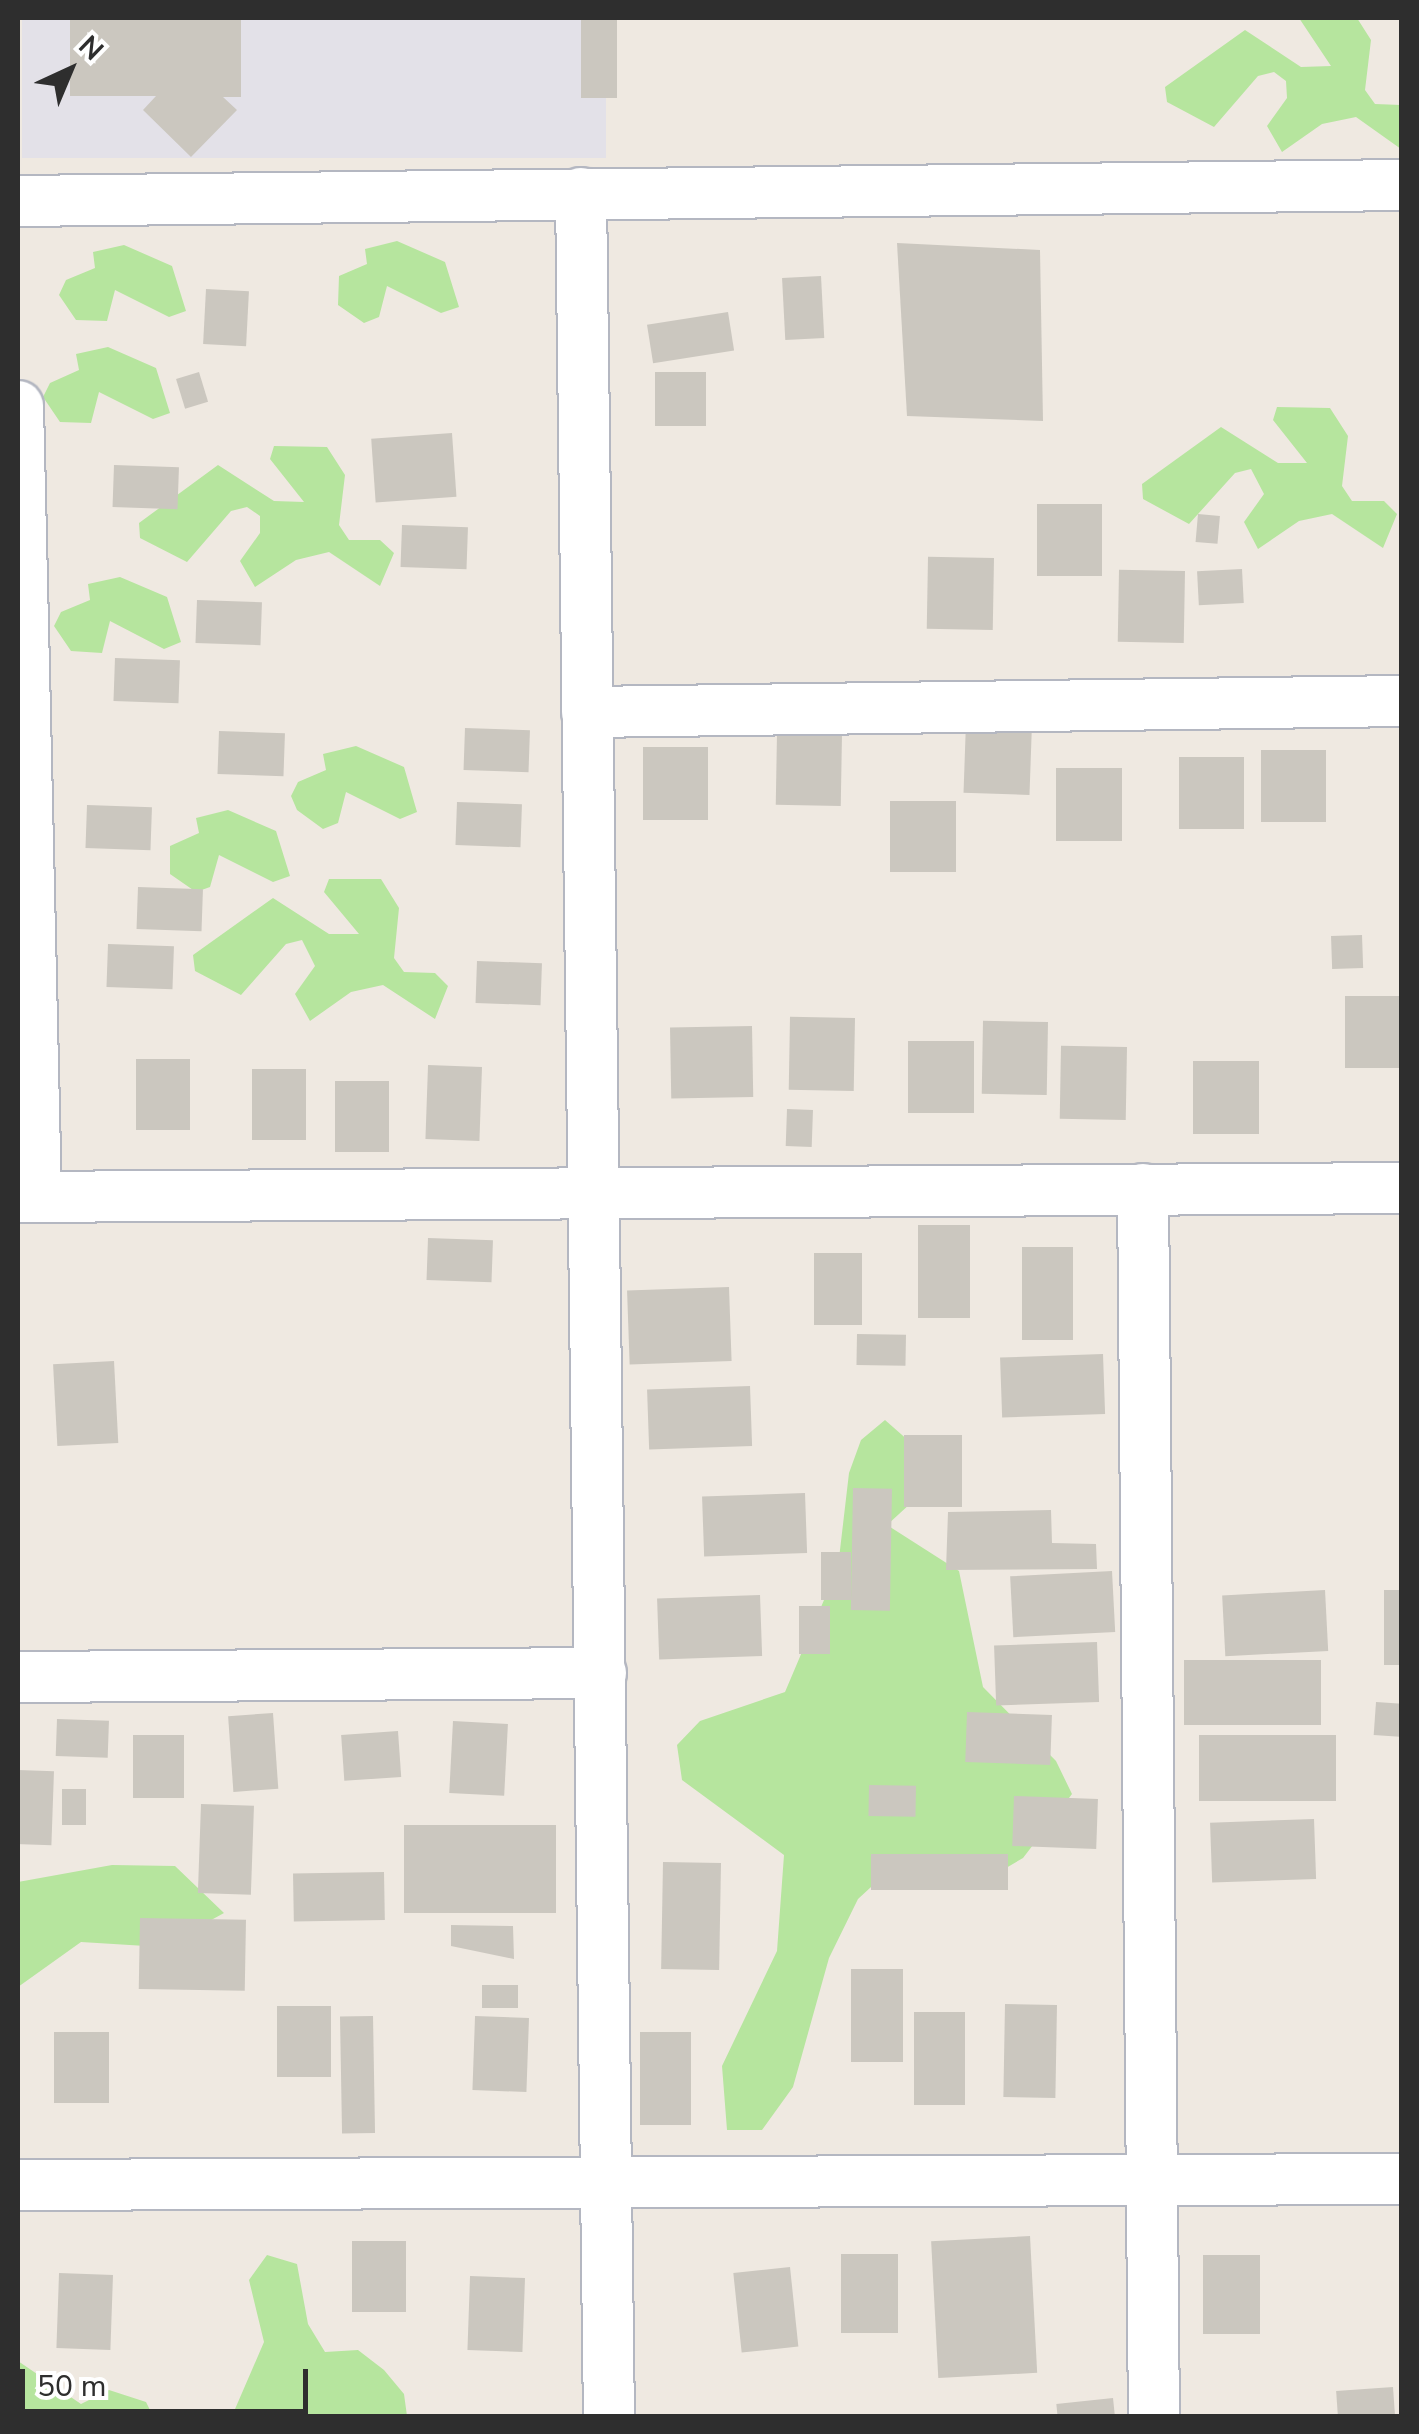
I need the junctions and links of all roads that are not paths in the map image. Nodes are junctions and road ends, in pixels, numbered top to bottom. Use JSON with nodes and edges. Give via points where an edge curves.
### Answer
{"nodes":[{"id":1,"x":1402,"y":185,"type":"edge"},
{"id":2,"x":581,"y":194,"type":"junction"},
{"id":3,"x":18,"y":201,"type":"edge"},
{"id":4,"x":18,"y":406,"type":"edge"},
{"id":5,"x":1402,"y":702,"type":"edge"},
{"id":6,"x":587,"y":712,"type":"junction"},
{"id":7,"x":1402,"y":1188,"type":"edge"},
{"id":8,"x":1144,"y":1189,"type":"junction"},
{"id":9,"x":594,"y":1193,"type":"junction"},
{"id":10,"x":27,"y":1197,"type":"edge"},
{"id":11,"x":601,"y":1673,"type":"junction"},
{"id":12,"x":18,"y":1677,"type":"edge"},
{"id":13,"x":1150,"y":2176,"type":"junction"},
{"id":14,"x":1402,"y":2179,"type":"edge"},
{"id":15,"x":607,"y":2180,"type":"junction"},
{"id":16,"x":18,"y":2185,"type":"edge"},
{"id":17,"x":609,"y":2416,"type":"edge"},
{"id":18,"x":1154,"y":2416,"type":"edge"}],
"edges":[{"from":1,"to":2,"type":"street"},
{"from":2,"to":3,"type":"street"},
{"from":2,"to":6,"type":"street"},
{"from":4,"to":10,"type":"street"},
{"from":5,"to":6,"type":"street"},
{"from":6,"to":9,"type":"street"},
{"from":7,"to":8,"type":"street"},
{"from":8,"to":9,"type":"street"},
{"from":8,"to":13,"type":"street"},
{"from":9,"to":10,"type":"street"},
{"from":9,"to":11,"type":"street"},
{"from":11,"to":12,"type":"street"},
{"from":11,"to":15,"type":"street"},
{"from":13,"to":14,"type":"street"},
{"from":13,"to":15,"type":"street"},
{"from":13,"to":18,"type":"street"},
{"from":15,"to":16,"type":"street"},
{"from":15,"to":17,"type":"street"}]}
